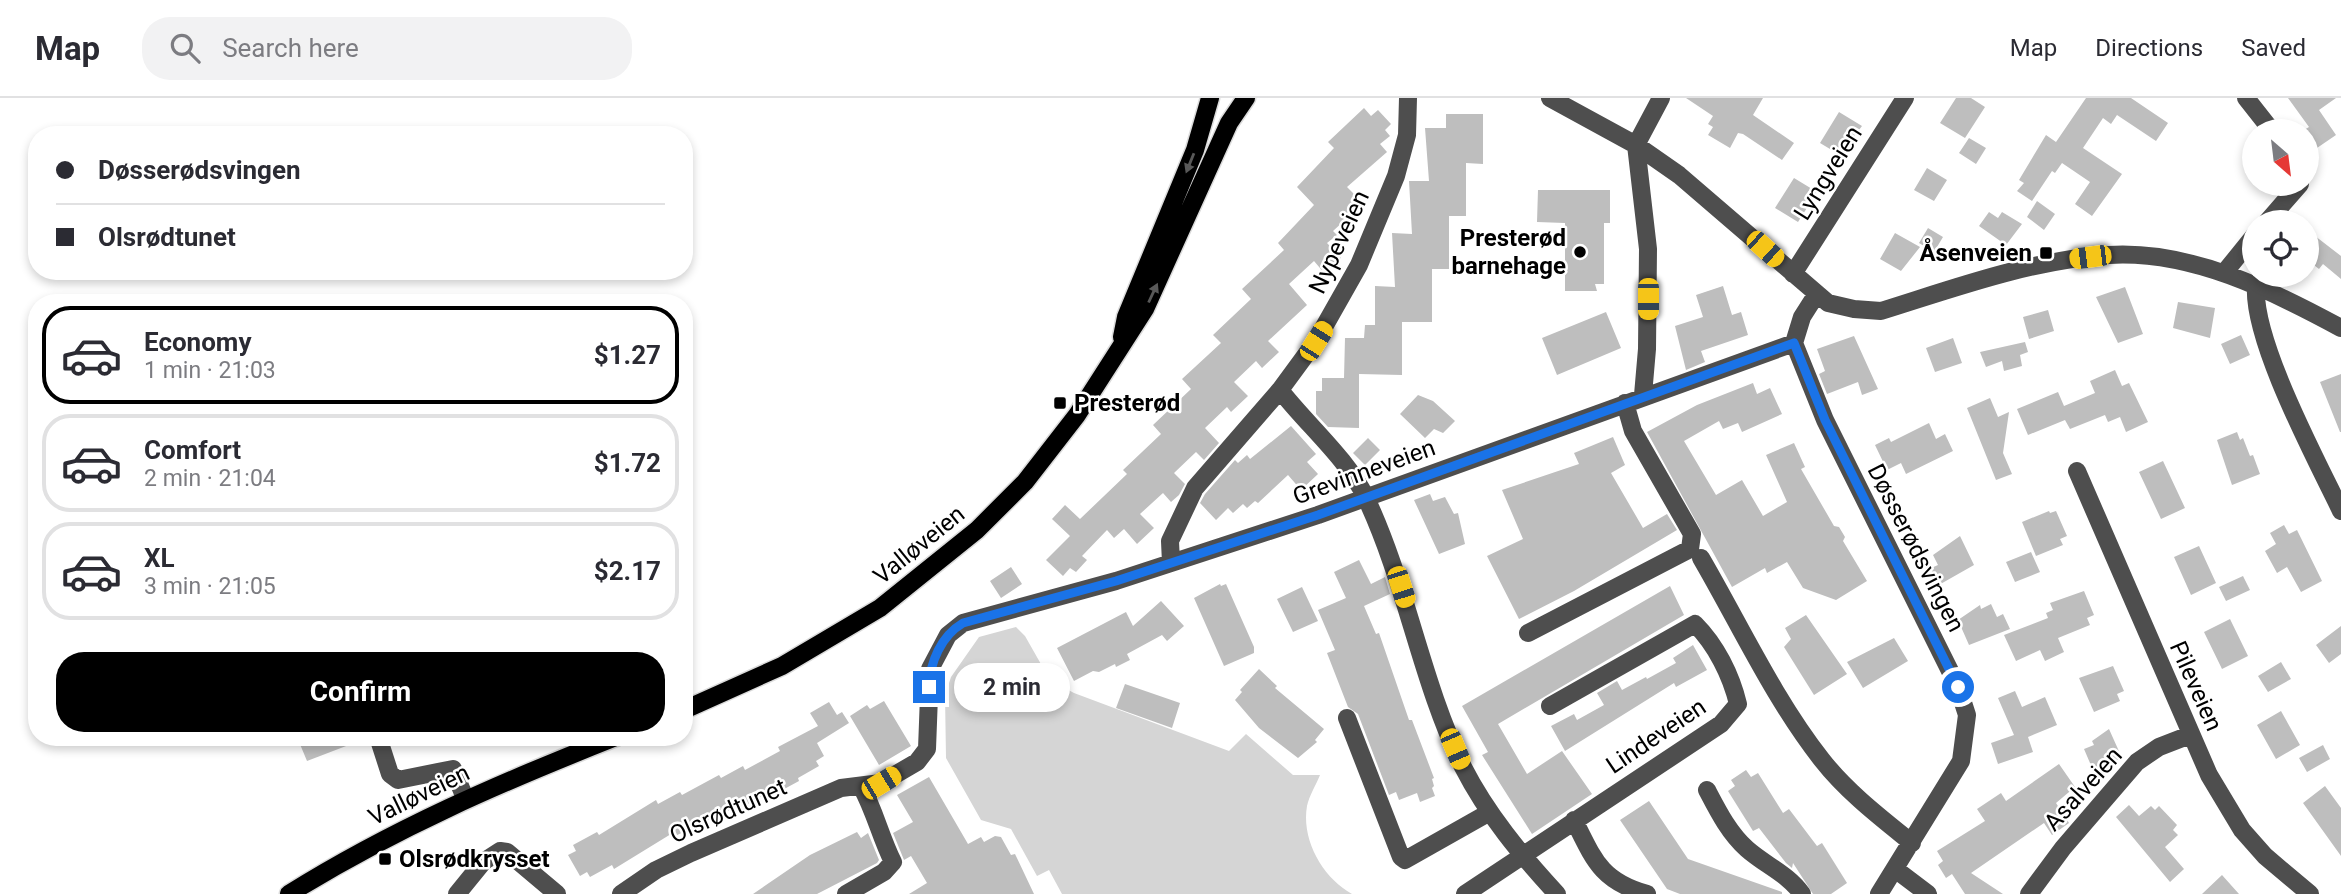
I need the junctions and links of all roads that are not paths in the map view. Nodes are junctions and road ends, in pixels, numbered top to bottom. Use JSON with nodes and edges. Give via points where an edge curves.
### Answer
{"nodes":[{"id":1,"x":1210,"y":98,"type":"edge"},
{"id":2,"x":1246,"y":98,"type":"edge"},
{"id":3,"x":1408,"y":98,"type":"edge"},
{"id":4,"x":1549,"y":98,"type":"edge"},
{"id":5,"x":1661,"y":98,"type":"edge"},
{"id":6,"x":1905,"y":98,"type":"edge"},
{"id":7,"x":2246,"y":98,"type":"edge"},
{"id":8,"x":2263,"y":119,"type":"edge"},
{"id":9,"x":1636,"y":145,"type":"junction"},
{"id":10,"x":2290,"y":196,"type":"edge"},
{"id":11,"x":2277,"y":210,"type":"edge"},
{"id":12,"x":2242,"y":251,"type":"edge"},
{"id":13,"x":2224,"y":273,"type":"junction"},
{"id":14,"x":1793,"y":274,"type":"junction"},
{"id":15,"x":2242,"y":280,"type":"edge"},
{"id":16,"x":2256,"y":287,"type":"edge"},
{"id":17,"x":2258,"y":287,"type":"edge"},
{"id":18,"x":1816,"y":295,"type":"junction"},
{"id":19,"x":2341,"y":328,"type":"edge"},
{"id":20,"x":1794,"y":343,"type":"junction"},
{"id":21,"x":1120,"y":344,"type":"junction"},
{"id":22,"x":1280,"y":390,"type":"junction"},
{"id":23,"x":1643,"y":396,"type":"junction"},
{"id":24,"x":1625,"y":403,"type":"junction"},
{"id":25,"x":2077,"y":471,"type":"dead end"},
{"id":26,"x":1366,"y":497,"type":"junction"},
{"id":27,"x":2341,"y":511,"type":"edge"},
{"id":28,"x":1701,"y":558,"type":"dead end"},
{"id":29,"x":1171,"y":563,"type":"junction"},
{"id":30,"x":1528,"y":633,"type":"dead end"},
{"id":31,"x":948,"y":635,"type":"joint"},
{"id":32,"x":693,"y":706,"type":"edge"},
{"id":33,"x":1550,"y":706,"type":"dead end"},
{"id":34,"x":1348,"y":718,"type":"dead end"},
{"id":35,"x":2190,"y":735,"type":"junction"},
{"id":36,"x":381,"y":746,"type":"edge"},
{"id":37,"x":594,"y":746,"type":"edge"},
{"id":38,"x":861,"y":786,"type":"junction"},
{"id":39,"x":1707,"y":790,"type":"dead end"},
{"id":40,"x":465,"y":798,"type":"junction"},
{"id":41,"x":1490,"y":812,"type":"junction"},
{"id":42,"x":1574,"y":820,"type":"junction"},
{"id":43,"x":1912,"y":843,"type":"junction"},
{"id":44,"x":1522,"y":856,"type":"junction"},
{"id":45,"x":1895,"y":869,"type":"junction"},
{"id":46,"x":289,"y":894,"type":"edge"},
{"id":47,"x":457,"y":894,"type":"edge"},
{"id":48,"x":557,"y":894,"type":"edge"},
{"id":49,"x":621,"y":894,"type":"edge"},
{"id":50,"x":846,"y":894,"type":"edge"},
{"id":51,"x":1465,"y":894,"type":"edge"},
{"id":52,"x":1557,"y":894,"type":"edge"},
{"id":53,"x":1647,"y":894,"type":"edge"},
{"id":54,"x":1802,"y":894,"type":"edge"},
{"id":55,"x":1879,"y":894,"type":"edge"},
{"id":56,"x":1928,"y":894,"type":"edge"},
{"id":57,"x":2029,"y":894,"type":"edge"},
{"id":58,"x":2310,"y":894,"type":"edge"}],
"edges":[{"from":1,"to":21,"type":"main road","name":"Valløveien","one_way":true,"via":[[1195,149],[1126,317]]},
{"from":21,"to":2,"type":"main road","name":"Valløveien","one_way":true,"via":[[1145,309],[1229,124]]},
{"from":3,"to":22,"type":"street","name":"Nypeveien","via":[[1407,135],[1396,176],[1359,265],[1316,341]]},
{"from":4,"to":9,"type":"street"},
{"from":5,"to":9,"type":"street"},
{"from":6,"to":14,"type":"street","name":"Lyngveien"},
{"from":7,"to":8,"type":"street"},
{"from":9,"to":14,"type":"street","via":[[1700,192]]},
{"from":9,"to":23,"type":"street","via":[[1648,249]]},
{"from":10,"to":11,"type":"street"},
{"from":12,"to":13,"type":"street"},
{"from":13,"to":15,"type":"street"},
{"from":13,"to":18,"type":"street","via":[[2142,256],[2111,255],[2050,262],[1881,311],[1828,303]]},
{"from":14,"to":18,"type":"street"},
{"from":16,"to":27,"type":"street","via":[[2258,320]]},
{"from":17,"to":19,"type":"street"},
{"from":18,"to":20,"type":"street","via":[[1802,317]]},
{"from":20,"to":23,"type":"street","name":"Grevinneveien"},
{"from":20,"to":43,"type":"street","name":"Døsserødsvingen","via":[[1825,420],[1958,687],[1967,715],[1961,761]]},
{"from":21,"to":32,"type":"main road","name":"Valløveien","via":[[1077,415],[1025,482],[934,568],[835,636]]},
{"from":22,"to":26,"type":"street"},
{"from":22,"to":29,"type":"street","name":"Nypeveien","via":[[1195,488],[1170,541]]},
{"from":23,"to":24,"type":"street","name":"Grevinneveien"},
{"from":24,"to":26,"type":"street","name":"Grevinneveien"},
{"from":24,"to":30,"type":"street","via":[[1633,431],[1692,534],[1690,549]]},
{"from":25,"to":35,"type":"street","name":"Pileveien"},
{"from":26,"to":29,"type":"street","name":"Grevinneveien"},
{"from":26,"to":41,"type":"street","via":[[1401,587],[1441,715]]},
{"from":28,"to":43,"type":"street","via":[[1800,730],[1868,807]]},
{"from":29,"to":31,"type":"street","name":"Grevinneveien","via":[[963,623]]},
{"from":31,"to":38,"type":"street","name":"Olsrødtunet","via":[[930,669],[923,757],[881,783]]},
{"from":33,"to":42,"type":"street","name":"Lindeveien","via":[[1695,624],[1721,660],[1738,704],[1721,724]]},
{"from":34,"to":41,"type":"street","via":[[1405,860]]},
{"from":35,"to":57,"type":"street","name":"Asalveien","via":[[2137,762]]},
{"from":35,"to":58,"type":"street","name":"Pileveien","via":[[2242,830]]},
{"from":36,"to":40,"type":"street","via":[[390,774],[398,780],[453,769]]},
{"from":37,"to":40,"type":"main road","name":"Valløveien"},
{"from":38,"to":49,"type":"street","name":"Olsrødtunet","via":[[841,788],[691,853]]},
{"from":38,"to":50,"type":"street","via":[[893,862]]},
{"from":39,"to":54,"type":"street","via":[[1728,828],[1748,850],[1771,864]]},
{"from":40,"to":46,"type":"main road","name":"Valløveien"},
{"from":41,"to":44,"type":"street"},
{"from":42,"to":44,"type":"street","name":"Lindeveien"},
{"from":42,"to":53,"type":"street","via":[[1601,871],[1625,888]]},
{"from":43,"to":45,"type":"street","name":"Døsserødsvingen"},
{"from":44,"to":51,"type":"street","name":"Lindeveien"},
{"from":44,"to":52,"type":"street"},
{"from":45,"to":55,"type":"street","name":"Døsserødsvingen"},
{"from":45,"to":56,"type":"street"},
{"from":47,"to":48,"type":"street","via":[[483,862],[500,851]]}]}
